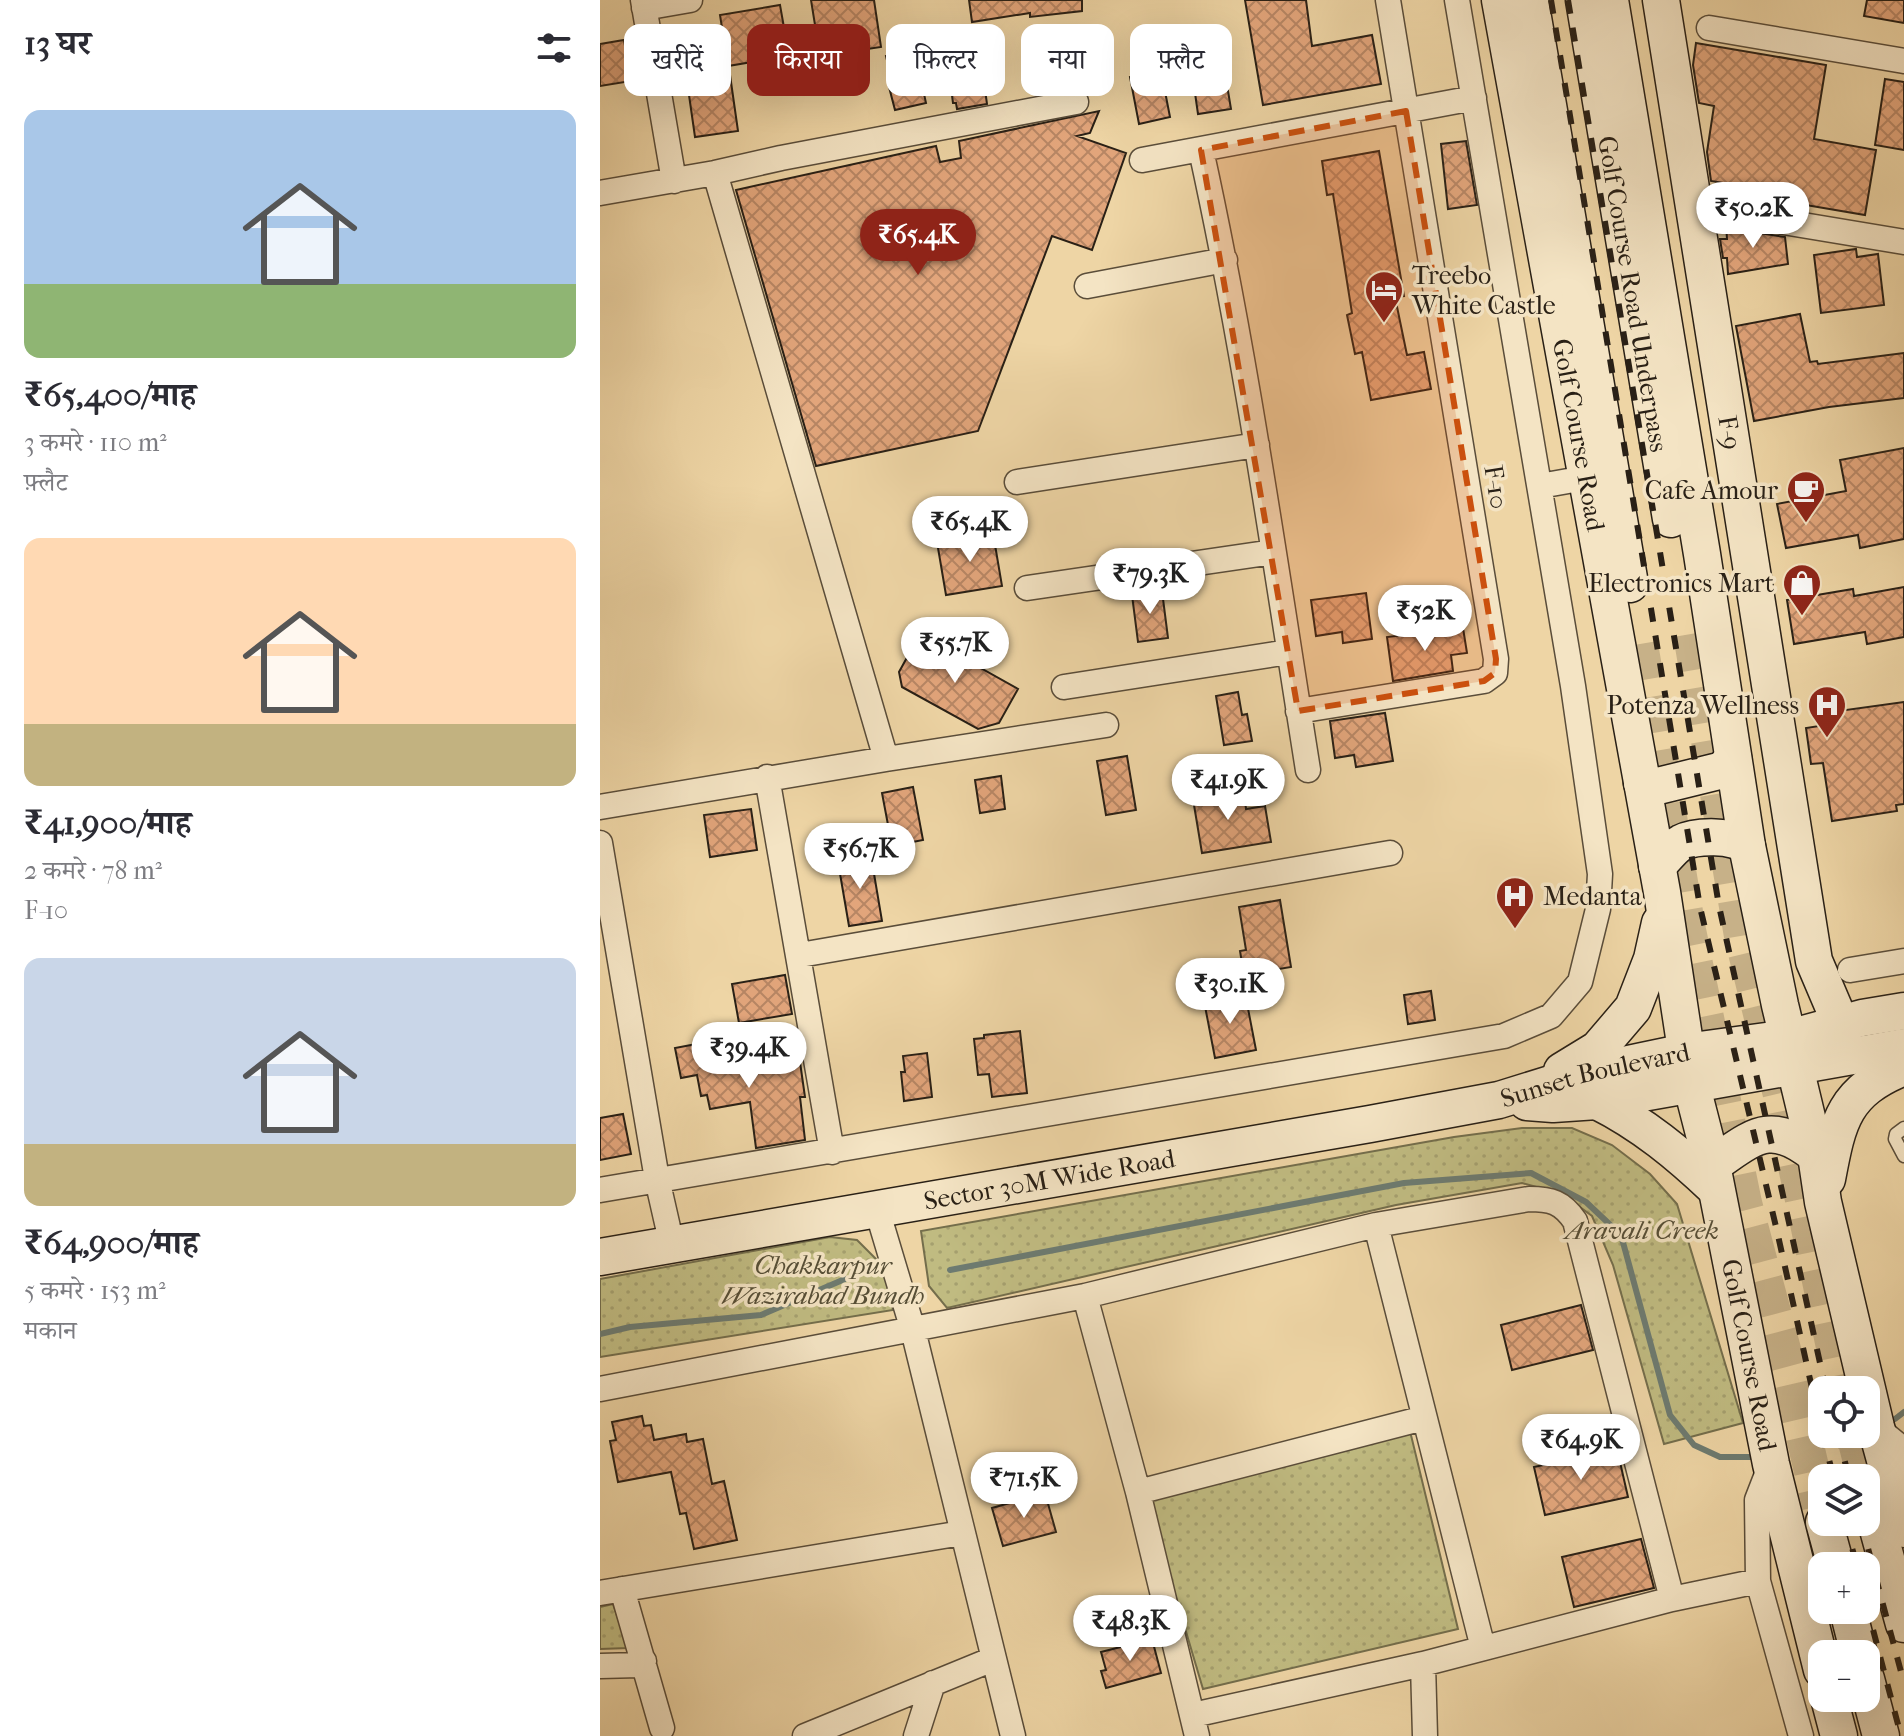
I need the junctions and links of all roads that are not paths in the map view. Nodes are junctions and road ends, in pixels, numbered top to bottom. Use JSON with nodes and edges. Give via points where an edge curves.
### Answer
{"nodes":[{"id":1,"x":690,"y":0,"type":"edge"},
{"id":2,"x":1388,"y":0,"type":"edge"},
{"id":3,"x":1457,"y":0,"type":"edge"},
{"id":4,"x":1500,"y":0,"type":"edge"},
{"id":5,"x":1530,"y":0,"type":"edge"},
{"id":6,"x":1584,"y":0,"type":"edge"},
{"id":7,"x":1610,"y":0,"type":"edge"},
{"id":8,"x":1661,"y":0,"type":"edge"},
{"id":9,"x":644,"y":4,"type":"edge"},
{"id":10,"x":1709,"y":28,"type":"dead end"},
{"id":11,"x":1904,"y":61,"type":"edge"},
{"id":12,"x":1474,"y":98,"type":"junction"},
{"id":13,"x":1076,"y":102,"type":"dead end"},
{"id":14,"x":1406,"y":111,"type":"junction"},
{"id":15,"x":1201,"y":150,"type":"junction"},
{"id":16,"x":1142,"y":160,"type":"dead end"},
{"id":17,"x":715,"y":173,"type":"junction"},
{"id":18,"x":674,"y":181,"type":"junction"},
{"id":19,"x":600,"y":193,"type":"edge"},
{"id":20,"x":1742,"y":215,"type":"dead end"},
{"id":21,"x":1904,"y":242,"type":"edge"},
{"id":22,"x":1225,"y":260,"type":"junction"},
{"id":23,"x":1087,"y":286,"type":"dead end"},
{"id":24,"x":1257,"y":445,"type":"junction"},
{"id":25,"x":1585,"y":478,"type":"junction"},
{"id":26,"x":1017,"y":482,"type":"dead end"},
{"id":27,"x":1540,"y":486,"type":"junction"},
{"id":28,"x":1273,"y":552,"type":"junction"},
{"id":29,"x":1027,"y":588,"type":"dead end"},
{"id":30,"x":1691,"y":634,"type":"tunnel mouth"},
{"id":31,"x":1640,"y":644,"type":"tunnel mouth"},
{"id":32,"x":1289,"y":652,"type":"junction"},
{"id":33,"x":1064,"y":687,"type":"dead end"},
{"id":34,"x":1298,"y":711,"type":"junction"},
{"id":35,"x":1106,"y":725,"type":"dead end"},
{"id":36,"x":1733,"y":758,"type":"junction"},
{"id":37,"x":886,"y":759,"type":"junction"},
{"id":38,"x":1308,"y":770,"type":"dead end"},
{"id":39,"x":767,"y":777,"type":"junction"},
{"id":40,"x":1642,"y":783,"type":"junction"},
{"id":41,"x":600,"y":807,"type":"edge"},
{"id":42,"x":600,"y":843,"type":"edge"},
{"id":43,"x":1747,"y":846,"type":"junction"},
{"id":44,"x":1390,"y":853,"type":"dead end"},
{"id":45,"x":1660,"y":879,"type":"junction"},
{"id":46,"x":1766,"y":940,"type":"junction"},
{"id":47,"x":800,"y":955,"type":"junction"},
{"id":48,"x":1904,"y":961,"type":"edge"},
{"id":49,"x":1850,"y":970,"type":"dead end"},
{"id":50,"x":612,"y":984,"type":"edge"},
{"id":51,"x":1904,"y":1011,"type":"edge"},
{"id":52,"x":1848,"y":1013,"type":"junction"},
{"id":53,"x":1904,"y":1047,"type":"edge"},
{"id":54,"x":1792,"y":1051,"type":"junction"},
{"id":55,"x":1688,"y":1067,"type":"junction"},
{"id":56,"x":1904,"y":1067,"type":"edge"},
{"id":57,"x":1499,"y":1100,"type":"junction"},
{"id":58,"x":1597,"y":1101,"type":"junction"},
{"id":59,"x":1904,"y":1128,"type":"edge"},
{"id":60,"x":832,"y":1152,"type":"junction"},
{"id":61,"x":1816,"y":1155,"type":"junction"},
{"id":62,"x":1904,"y":1156,"type":"edge"},
{"id":63,"x":1714,"y":1177,"type":"junction"},
{"id":64,"x":657,"y":1179,"type":"junction"},
{"id":65,"x":600,"y":1190,"type":"edge"},
{"id":66,"x":1823,"y":1202,"type":"junction"},
{"id":67,"x":877,"y":1210,"type":"junction"},
{"id":68,"x":1376,"y":1225,"type":"junction"},
{"id":69,"x":672,"y":1245,"type":"junction"},
{"id":70,"x":600,"y":1257,"type":"edge"},
{"id":71,"x":1085,"y":1296,"type":"junction"},
{"id":72,"x":913,"y":1330,"type":"junction"},
{"id":73,"x":1864,"y":1376,"type":"edge"},
{"id":74,"x":600,"y":1389,"type":"edge"},
{"id":75,"x":1424,"y":1418,"type":"junction"},
{"id":76,"x":1880,"y":1430,"type":"edge"},
{"id":77,"x":1880,"y":1442,"type":"edge"},
{"id":78,"x":1904,"y":1450,"type":"edge"},
{"id":79,"x":1771,"y":1464,"type":"junction"},
{"id":80,"x":1138,"y":1492,"type":"junction"},
{"id":81,"x":1904,"y":1529,"type":"edge"},
{"id":82,"x":962,"y":1533,"type":"junction"},
{"id":83,"x":1880,"y":1535,"type":"edge"},
{"id":84,"x":1758,"y":1581,"type":"junction"},
{"id":85,"x":611,"y":1591,"type":"edge"},
{"id":86,"x":1672,"y":1599,"type":"junction"},
{"id":87,"x":1904,"y":1624,"type":"edge"},
{"id":88,"x":1815,"y":1640,"type":"edge"},
{"id":89,"x":1483,"y":1648,"type":"junction"},
{"id":90,"x":993,"y":1659,"type":"junction"},
{"id":91,"x":644,"y":1661,"type":"junction"},
{"id":92,"x":1423,"y":1664,"type":"junction"},
{"id":93,"x":600,"y":1666,"type":"edge"},
{"id":94,"x":933,"y":1683,"type":"junction"},
{"id":95,"x":1833,"y":1712,"type":"edge"},
{"id":96,"x":1875,"y":1712,"type":"edge"},
{"id":97,"x":1195,"y":1726,"type":"edge"},
{"id":98,"x":662,"y":1728,"type":"dead end"},
{"id":99,"x":805,"y":1736,"type":"edge"},
{"id":100,"x":916,"y":1736,"type":"edge"},
{"id":101,"x":1013,"y":1736,"type":"edge"},
{"id":102,"x":1425,"y":1736,"type":"edge"},
{"id":103,"x":1801,"y":1736,"type":"edge"},
{"id":104,"x":1839,"y":1736,"type":"edge"},
{"id":105,"x":1881,"y":1736,"type":"edge"}],
"edges":[{"from":1,"to":9,"type":"street"},
{"from":2,"to":14,"type":"street"},
{"from":3,"to":12,"type":"street"},
{"from":4,"to":25,"type":"street","name":"Golf Course Road"},
{"from":5,"to":31,"type":"street","name":"Golf Course Road Underpass"},
{"from":6,"to":30,"type":"street","name":"Golf Course Road Underpass"},
{"from":7,"to":36,"type":"street"},
{"from":8,"to":52,"type":"street","name":"F-9","via":[[1814,961]]},
{"from":9,"to":18,"type":"street"},
{"from":10,"to":11,"type":"street"},
{"from":12,"to":14,"type":"street"},
{"from":12,"to":27,"type":"street"},
{"from":13,"to":17,"type":"street"},
{"from":14,"to":15,"type":"street"},
{"from":14,"to":34,"type":"street","name":"F-10","via":[[1495,673],[1484,681]]},
{"from":15,"to":16,"type":"street"},
{"from":15,"to":22,"type":"street"},
{"from":17,"to":18,"type":"street"},
{"from":17,"to":37,"type":"street"},
{"from":18,"to":19,"type":"street"},
{"from":20,"to":21,"type":"street"},
{"from":22,"to":23,"type":"street"},
{"from":22,"to":24,"type":"street"},
{"from":24,"to":26,"type":"street"},
{"from":24,"to":28,"type":"street"},
{"from":25,"to":27,"type":"street"},
{"from":25,"to":40,"type":"street","name":"Golf Course Road"},
{"from":27,"to":60,"type":"street","via":[[1600,874],[1598,909],[1580,982],[1551,1016],[1504,1036]]},
{"from":28,"to":29,"type":"street"},
{"from":28,"to":32,"type":"street"},
{"from":32,"to":33,"type":"street"},
{"from":32,"to":34,"type":"street"},
{"from":34,"to":38,"type":"street"},
{"from":35,"to":37,"type":"street"},
{"from":36,"to":40,"type":"street","via":[[1723,770],[1658,786]]},
{"from":36,"to":43,"type":"street"},
{"from":37,"to":39,"type":"street"},
{"from":39,"to":41,"type":"street"},
{"from":39,"to":47,"type":"street"},
{"from":40,"to":45,"type":"street","name":"Golf Course Road"},
{"from":42,"to":50,"type":"street"},
{"from":43,"to":45,"type":"street","via":[[1714,837],[1681,843]]},
{"from":43,"to":46,"type":"street"},
{"from":44,"to":47,"type":"street"},
{"from":45,"to":55,"type":"street","name":"Golf Course Road"},
{"from":45,"to":57,"type":"street","via":[[1659,928],[1633,1008],[1598,1049],[1552,1078]]},
{"from":46,"to":52,"type":"street","via":[[1802,988]]},
{"from":46,"to":54,"type":"street"},
{"from":47,"to":60,"type":"street"},
{"from":48,"to":49,"type":"street"},
{"from":50,"to":64,"type":"street"},
{"from":51,"to":52,"type":"street","name":"Sunset Boulevard"},
{"from":52,"to":54,"type":"street","name":"Sunset Boulevard"},
{"from":53,"to":54,"type":"street","name":"Sunset Boulevard"},
{"from":54,"to":55,"type":"street","name":"Sunset Boulevard"},
{"from":54,"to":61,"type":"street"},
{"from":55,"to":57,"type":"street","name":"Sunset Boulevard","via":[[1586,1073]]},
{"from":55,"to":58,"type":"street","name":"Sunset Boulevard"},
{"from":55,"to":63,"type":"street","name":"Golf Course Road"},
{"from":56,"to":66,"type":"street","via":[[1877,1077],[1853,1099],[1835,1133]]},
{"from":57,"to":58,"type":"street","name":"Sunset Boulevard"},
{"from":57,"to":67,"type":"street","name":"Sector 30M Wide Road"},
{"from":58,"to":63,"type":"street"},
{"from":59,"to":62,"type":"lane","via":[[1895,1139]]},
{"from":60,"to":64,"type":"street"},
{"from":61,"to":63,"type":"street","via":[[1778,1134],[1749,1139]]},
{"from":61,"to":66,"type":"street"},
{"from":63,"to":79,"type":"street","name":"Golf Course Road"},
{"from":64,"to":65,"type":"street"},
{"from":64,"to":69,"type":"street"},
{"from":66,"to":73,"type":"street"},
{"from":67,"to":69,"type":"street","name":"Sector 30M Wide Road"},
{"from":67,"to":72,"type":"street"},
{"from":68,"to":71,"type":"street"},
{"from":68,"to":75,"type":"street"},
{"from":68,"to":86,"type":"street","via":[[1529,1199],[1564,1206],[1575,1221]]},
{"from":69,"to":70,"type":"street","name":"Sector 30M Wide Road"},
{"from":71,"to":72,"type":"street"},
{"from":71,"to":80,"type":"street"},
{"from":72,"to":74,"type":"street"},
{"from":72,"to":82,"type":"street"},
{"from":75,"to":80,"type":"street"},
{"from":75,"to":89,"type":"street"},
{"from":76,"to":78,"type":"street"},
{"from":77,"to":81,"type":"street"},
{"from":79,"to":84,"type":"street","via":[[1757,1500]]},
{"from":79,"to":88,"type":"street","name":"Golf Course Road"},
{"from":80,"to":97,"type":"street"},
{"from":82,"to":85,"type":"street"},
{"from":82,"to":90,"type":"street"},
{"from":83,"to":87,"type":"street"},
{"from":84,"to":86,"type":"street"},
{"from":84,"to":103,"type":"street"},
{"from":85,"to":91,"type":"street"},
{"from":86,"to":89,"type":"street"},
{"from":89,"to":92,"type":"street"},
{"from":90,"to":94,"type":"street"},
{"from":90,"to":101,"type":"street"},
{"from":91,"to":93,"type":"street"},
{"from":91,"to":98,"type":"street"},
{"from":92,"to":97,"type":"street"},
{"from":92,"to":102,"type":"street"},
{"from":94,"to":99,"type":"street"},
{"from":94,"to":100,"type":"street"},
{"from":95,"to":104,"type":"street"},
{"from":96,"to":105,"type":"street"}]}
